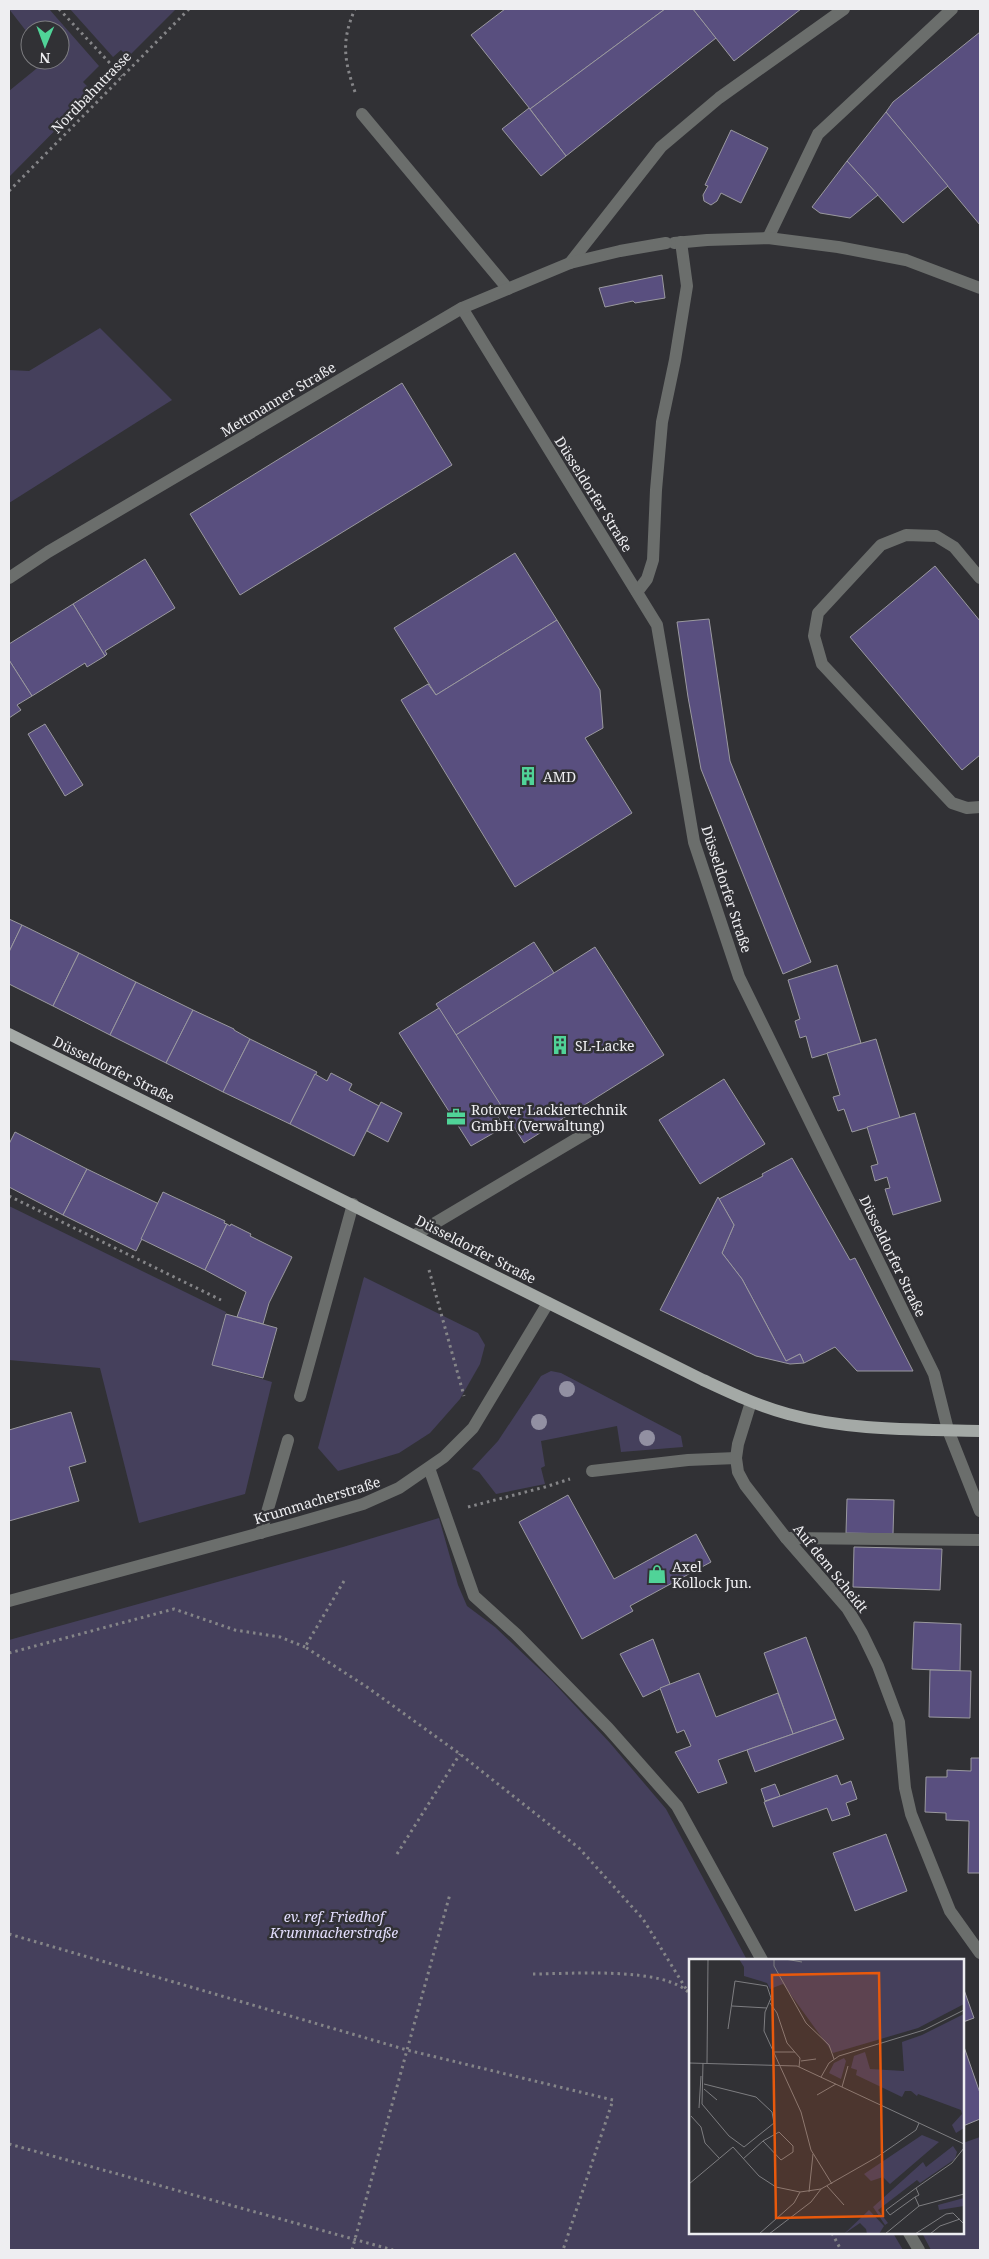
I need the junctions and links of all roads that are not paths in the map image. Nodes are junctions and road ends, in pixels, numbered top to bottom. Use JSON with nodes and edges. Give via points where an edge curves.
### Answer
{"nodes":[{"id":1,"x":844,"y":9,"type":"edge"},
{"id":2,"x":952,"y":9,"type":"edge"},
{"id":3,"x":362,"y":114,"type":"road end"},
{"id":4,"x":768,"y":238,"type":"junction"},
{"id":5,"x":681,"y":242,"type":"junction"},
{"id":6,"x":570,"y":263,"type":"junction"},
{"id":7,"x":980,"y":288,"type":"edge"},
{"id":8,"x":508,"y":289,"type":"junction"},
{"id":9,"x":462,"y":308,"type":"junction"},
{"id":10,"x":9,"y":578,"type":"edge"},
{"id":11,"x":980,"y":578,"type":"edge"},
{"id":12,"x":637,"y":592,"type":"junction"},
{"id":13,"x":980,"y":807,"type":"edge"},
{"id":14,"x":9,"y":1034,"type":"edge"},
{"id":15,"x":588,"y":1132,"type":"dead end"},
{"id":16,"x":353,"y":1204,"type":"junction"},
{"id":17,"x":417,"y":1236,"type":"junction"},
{"id":18,"x":548,"y":1303,"type":"junction"},
{"id":19,"x":300,"y":1396,"type":"dead end"},
{"id":20,"x":751,"y":1402,"type":"junction"},
{"id":21,"x":948,"y":1430,"type":"junction"},
{"id":22,"x":980,"y":1431,"type":"edge"},
{"id":23,"x":288,"y":1440,"type":"dead end"},
{"id":24,"x":736,"y":1458,"type":"junction"},
{"id":25,"x":429,"y":1468,"type":"junction"},
{"id":26,"x":592,"y":1471,"type":"road end"},
{"id":27,"x":980,"y":1511,"type":"edge"},
{"id":28,"x":262,"y":1533,"type":"junction"},
{"id":29,"x":786,"y":1538,"type":"junction"},
{"id":30,"x":980,"y":1540,"type":"edge"},
{"id":31,"x":9,"y":1601,"type":"edge"},
{"id":32,"x":980,"y":1953,"type":"edge"},
{"id":33,"x":761,"y":1959,"type":"edge"},
{"id":34,"x":910,"y":2234,"type":"edge"},
{"id":35,"x":919,"y":2250,"type":"edge"}],
"edges":[{"from":1,"to":6,"type":"street","via":[[719,98],[661,147]]},
{"from":2,"to":4,"type":"street","via":[[818,134]]},
{"from":3,"to":8,"type":"street"},
{"from":4,"to":5,"type":"street","name":"Mettmanner Straße"},
{"from":4,"to":7,"type":"street","name":"Mettmanner Straße","via":[[906,260]]},
{"from":5,"to":6,"type":"street","name":"Mettmanner Straße"},
{"from":5,"to":12,"type":"street","via":[[687,286],[662,422],[653,560],[647,579]]},
{"from":6,"to":8,"type":"street","name":"Mettmanner Straße"},
{"from":8,"to":9,"type":"street","name":"Mettmanner Straße"},
{"from":9,"to":10,"type":"street","name":"Mettmanner Straße","via":[[56,547]]},
{"from":9,"to":12,"type":"street","name":"Düsseldorfer Straße"},
{"from":11,"to":13,"type":"street","via":[[954,547],[936,536],[906,535],[881,546],[818,613],[814,636],[822,664],[952,803],[967,808]]},
{"from":12,"to":21,"type":"street","name":"Düsseldorfer Straße","via":[[658,625],[694,842],[739,978],[934,1374]]},
{"from":14,"to":16,"type":"main road","name":"Düsseldorfer Straße"},
{"from":15,"to":17,"type":"street"},
{"from":16,"to":17,"type":"main road","name":"Düsseldorfer Straße"},
{"from":16,"to":19,"type":"street"},
{"from":17,"to":18,"type":"main road","name":"Düsseldorfer Straße"},
{"from":18,"to":20,"type":"main road","name":"Düsseldorfer Straße"},
{"from":18,"to":25,"type":"street","name":"Krummacherstraße","via":[[473,1428]]},
{"from":20,"to":21,"type":"main road","name":"Düsseldorfer Straße","via":[[787,1414],[839,1424]]},
{"from":20,"to":24,"type":"street","name":"Auf dem Scheidt"},
{"from":21,"to":22,"type":"main road","name":"Düsseldorfer Straße"},
{"from":21,"to":27,"type":"street"},
{"from":23,"to":28,"type":"street"},
{"from":24,"to":26,"type":"street"},
{"from":24,"to":29,"type":"street","name":"Auf dem Scheidt","via":[[741,1480]]},
{"from":25,"to":28,"type":"street","name":"Krummacherstraße","via":[[399,1488],[363,1504]]},
{"from":25,"to":33,"type":"street","via":[[474,1596],[608,1728],[677,1806]]},
{"from":28,"to":31,"type":"street","name":"Krummacherstraße"},
{"from":29,"to":30,"type":"street"},
{"from":29,"to":32,"type":"street","name":"Auf dem Scheidt","via":[[848,1608],[878,1666],[899,1722],[905,1788],[911,1814],[950,1911]]},
{"from":34,"to":35,"type":"street"}]}
